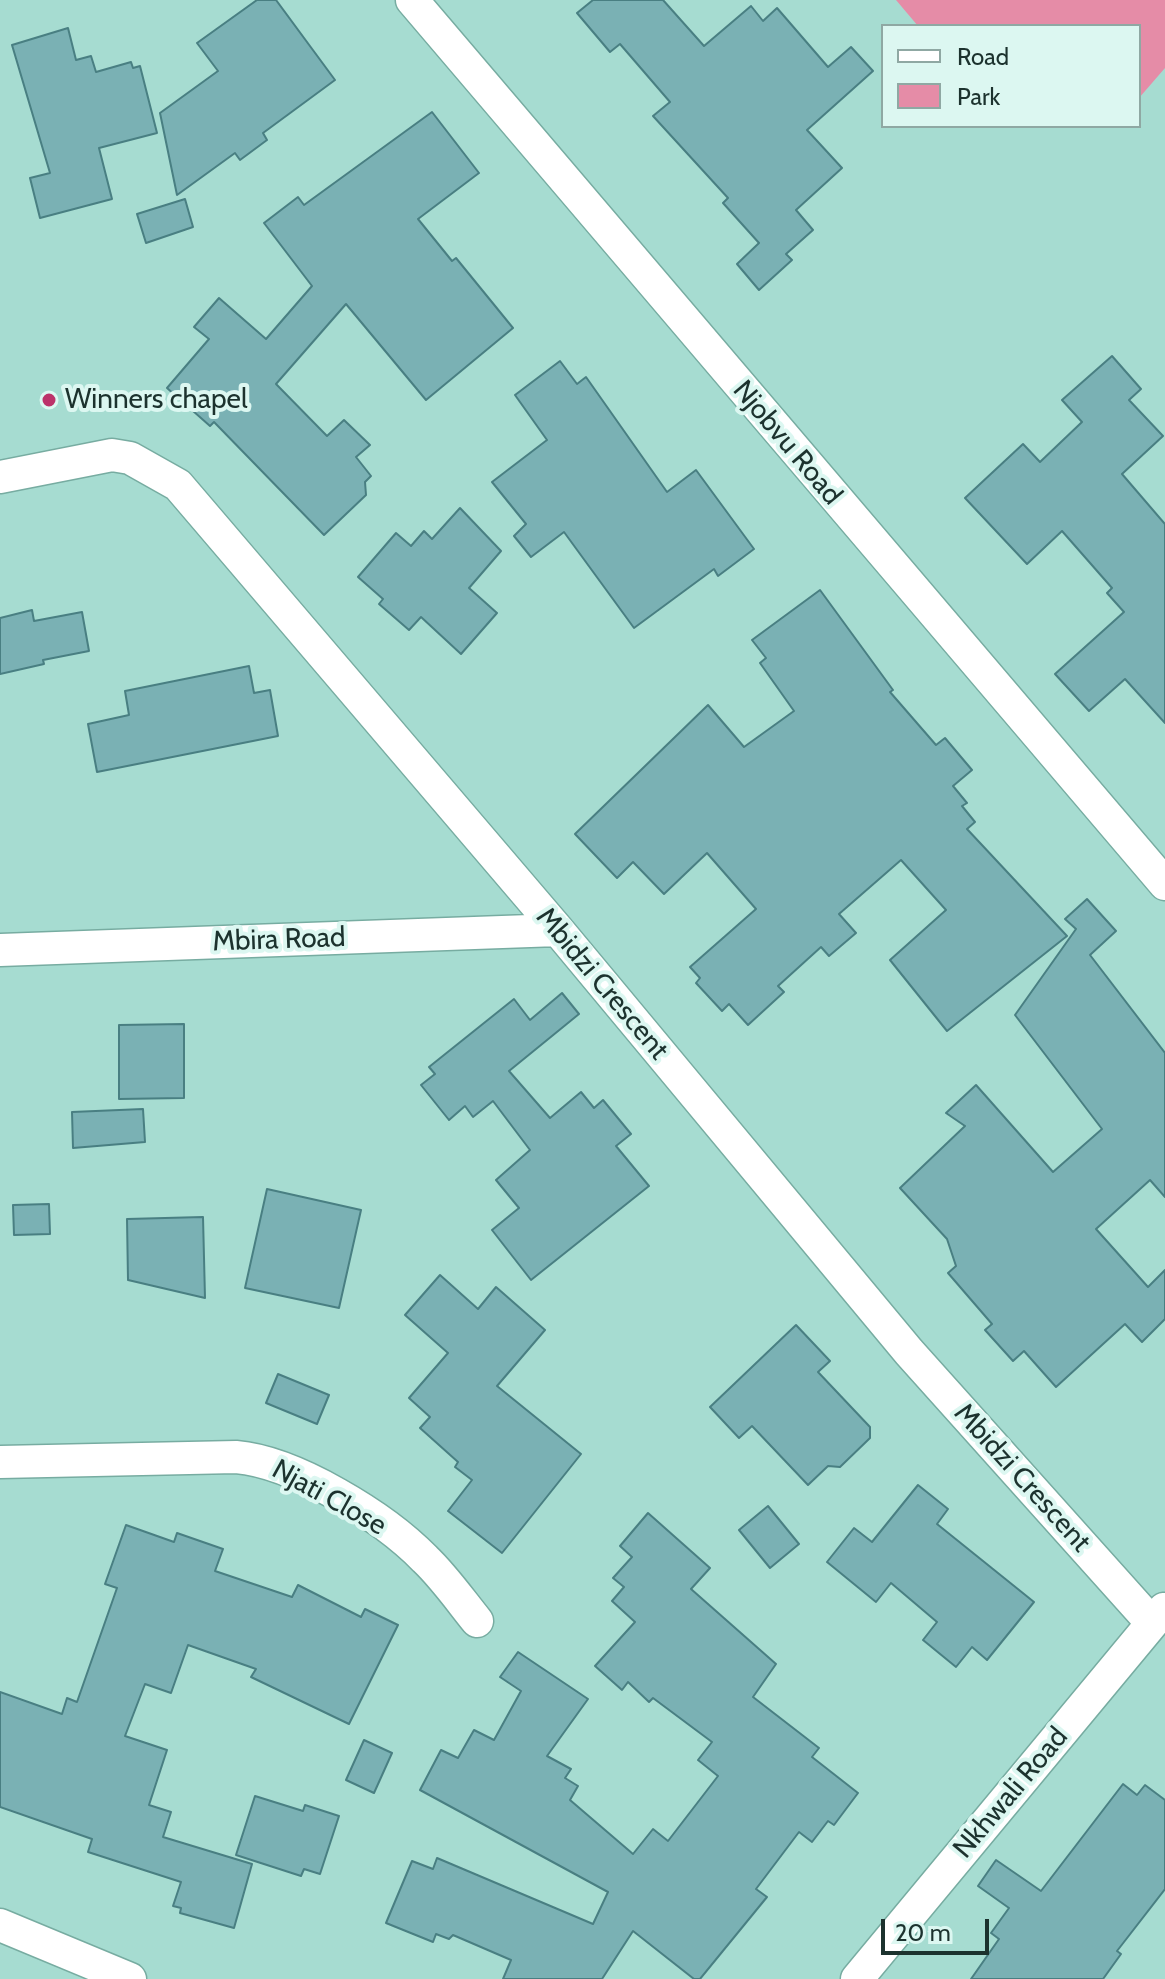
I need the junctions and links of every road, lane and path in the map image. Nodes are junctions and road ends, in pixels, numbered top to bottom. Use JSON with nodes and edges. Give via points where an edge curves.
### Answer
{"nodes":[{"id":1,"x":412,"y":0,"type":"edge"},
{"id":2,"x":0,"y":477,"type":"edge"},
{"id":3,"x":1165,"y":884,"type":"edge"},
{"id":4,"x":558,"y":930,"type":"junction"},
{"id":5,"x":0,"y":950,"type":"edge"},
{"id":6,"x":0,"y":1462,"type":"edge"},
{"id":7,"x":1158,"y":1615,"type":"edge"},
{"id":8,"x":477,"y":1621,"type":"dead end"},
{"id":9,"x":0,"y":1925,"type":"edge"},
{"id":10,"x":130,"y":1979,"type":"edge"},
{"id":11,"x":857,"y":1979,"type":"edge"}],
"edges":[{"from":1,"to":3,"type":"street","name":"Njobvu Road"},
{"from":2,"to":4,"type":"street","name":"Mbidzi Crescent","via":[[112,455],[130,458],[178,485]]},
{"from":4,"to":5,"type":"street","name":"Mbira Road"},
{"from":4,"to":7,"type":"street","name":"Mbidzi Crescent","via":[[909,1352]]},
{"from":6,"to":8,"type":"street","name":"Njati Close","via":[[236,1457],[270,1464],[322,1487],[408,1543]]},
{"from":7,"to":11,"type":"street","name":"Nkhwali Road"},
{"from":9,"to":10,"type":"street"}]}
